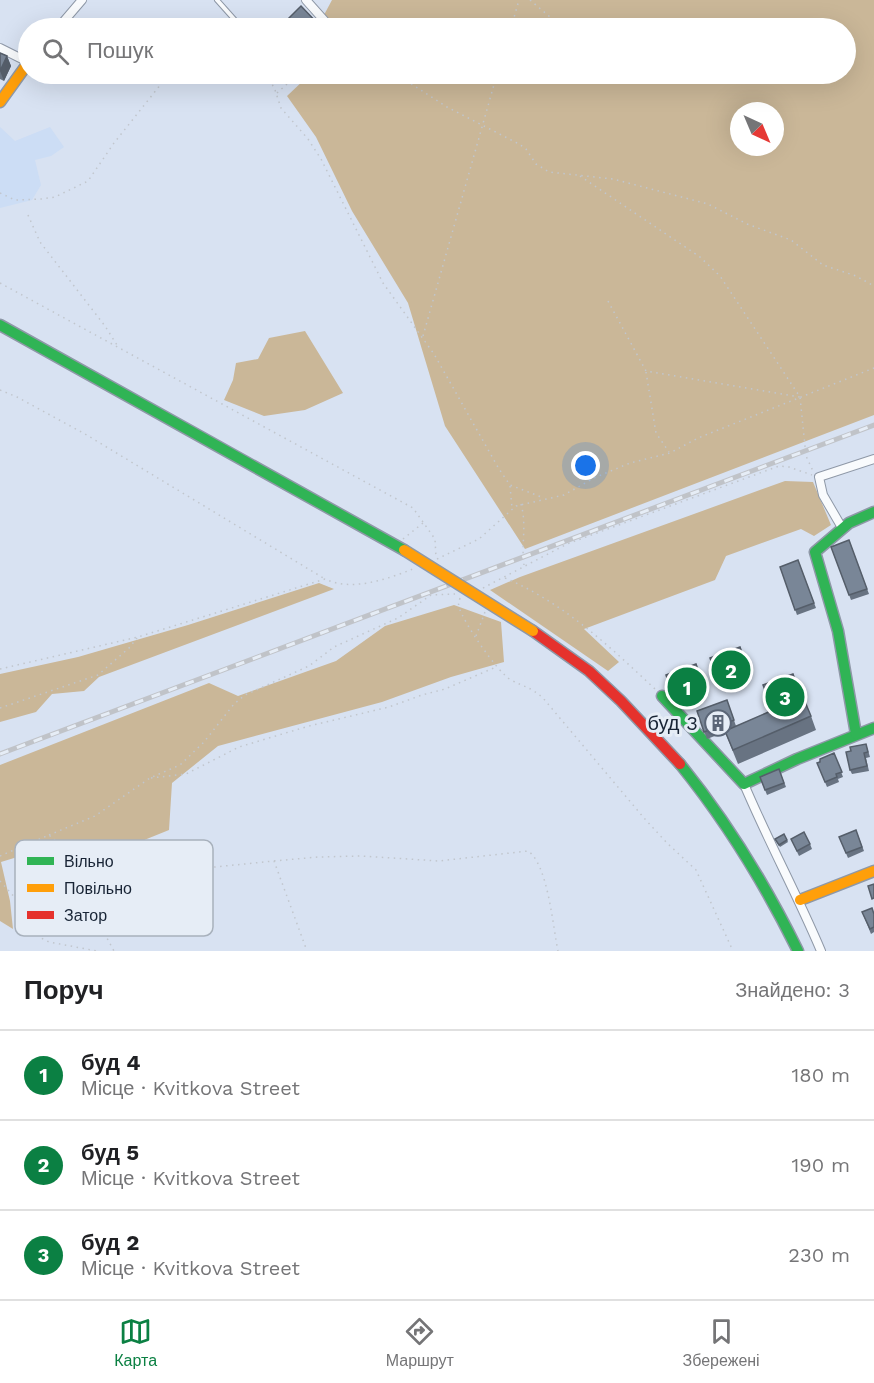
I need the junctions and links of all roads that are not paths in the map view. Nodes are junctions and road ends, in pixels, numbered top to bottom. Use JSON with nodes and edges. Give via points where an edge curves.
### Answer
{"nodes":[{"id":1,"x":82,"y":0,"type":"edge"},
{"id":2,"x":217,"y":0,"type":"edge"},
{"id":3,"x":306,"y":0,"type":"edge"},
{"id":4,"x":67,"y":18,"type":"edge"},
{"id":5,"x":233,"y":18,"type":"edge"},
{"id":6,"x":322,"y":18,"type":"edge"},
{"id":7,"x":0,"y":48,"type":"edge"},
{"id":8,"x":18,"y":57,"type":"edge"},
{"id":9,"x":18,"y":76,"type":"edge"},
{"id":10,"x":0,"y":102,"type":"edge"},
{"id":11,"x":0,"y":326,"type":"edge"},
{"id":12,"x":874,"y":459,"type":"edge"},
{"id":13,"x":874,"y":512,"type":"edge"},
{"id":14,"x":841,"y":526,"type":"junction"},
{"id":15,"x":662,"y":696,"type":"road end"},
{"id":16,"x":874,"y":728,"type":"edge"},
{"id":17,"x":856,"y":734,"type":"junction"},
{"id":18,"x":744,"y":784,"type":"junction"},
{"id":19,"x":874,"y":871,"type":"edge"},
{"id":20,"x":800,"y":900,"type":"junction"},
{"id":21,"x":798,"y":951,"type":"edge"},
{"id":22,"x":821,"y":951,"type":"edge"}],
"edges":[{"from":1,"to":4,"type":"street"},
{"from":2,"to":5,"type":"lane"},
{"from":3,"to":6,"type":"street"},
{"from":7,"to":8,"type":"street"},
{"from":9,"to":10,"type":"main road"},
{"from":11,"to":21,"type":"main road","bridge":true,"via":[[400,548],[587,669],[682,765],[723,819],[762,881]]},
{"from":12,"to":14,"type":"street","via":[[819,477],[823,495]]},
{"from":13,"to":14,"type":"main road"},
{"from":14,"to":17,"type":"main road","via":[[815,552],[838,631]]},
{"from":15,"to":18,"type":"main road"},
{"from":16,"to":17,"type":"main road"},
{"from":17,"to":18,"type":"main road"},
{"from":18,"to":20,"type":"street"},
{"from":19,"to":20,"type":"main road"},
{"from":20,"to":22,"type":"street"}]}
